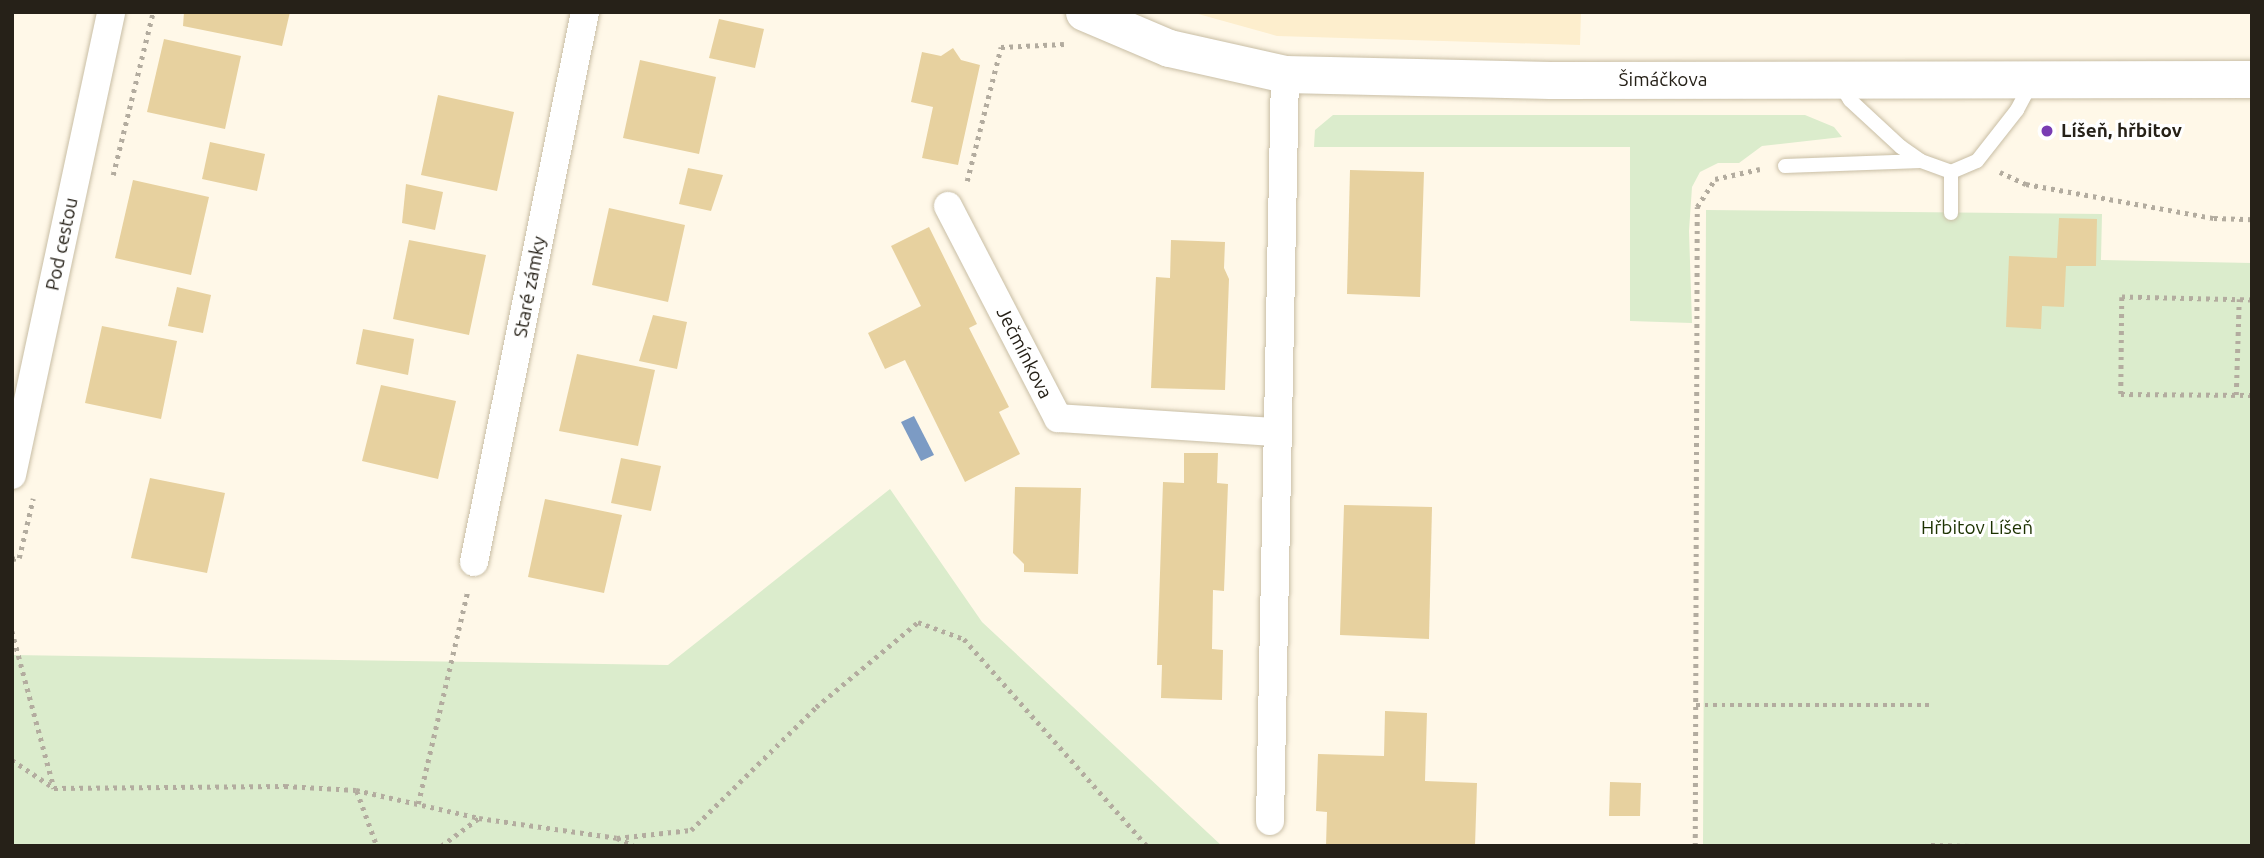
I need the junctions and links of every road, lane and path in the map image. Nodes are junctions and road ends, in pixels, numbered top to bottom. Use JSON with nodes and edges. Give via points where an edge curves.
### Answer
{"nodes":[{"id":1,"x":111,"y":12,"type":"edge"},
{"id":2,"x":585,"y":12,"type":"edge"},
{"id":3,"x":1080,"y":28,"type":"edge"},
{"id":4,"x":1285,"y":74,"type":"junction"},
{"id":5,"x":2033,"y":78,"type":"junction"},
{"id":6,"x":2252,"y":79,"type":"edge"},
{"id":7,"x":1837,"y":80,"type":"junction"},
{"id":8,"x":1921,"y":161,"type":"junction"},
{"id":9,"x":1977,"y":161,"type":"junction"},
{"id":10,"x":1786,"y":166,"type":"joint"},
{"id":11,"x":1951,"y":172,"type":"junction"},
{"id":12,"x":948,"y":206,"type":"joint"},
{"id":13,"x":1951,"y":213,"type":"dead end"},
{"id":14,"x":2252,"y":219,"type":"edge"},
{"id":15,"x":2239,"y":299,"type":"junction"},
{"id":16,"x":2252,"y":300,"type":"edge"},
{"id":17,"x":2236,"y":395,"type":"junction"},
{"id":18,"x":2252,"y":395,"type":"edge"},
{"id":19,"x":1276,"y":432,"type":"junction"},
{"id":20,"x":12,"y":475,"type":"edge"},
{"id":21,"x":474,"y":562,"type":"joint"},
{"id":22,"x":12,"y":631,"type":"edge"},
{"id":23,"x":1696,"y":705,"type":"junction"},
{"id":24,"x":1934,"y":705,"type":"dead end"},
{"id":25,"x":12,"y":760,"type":"edge"},
{"id":26,"x":54,"y":788,"type":"junction"},
{"id":27,"x":356,"y":790,"type":"junction"},
{"id":28,"x":418,"y":804,"type":"junction"},
{"id":29,"x":479,"y":818,"type":"junction"},
{"id":30,"x":1270,"y":821,"type":"dead end"},
{"id":31,"x":617,"y":838,"type":"junction"},
{"id":32,"x":1931,"y":845,"type":"edge"},
{"id":33,"x":377,"y":846,"type":"edge"},
{"id":34,"x":441,"y":846,"type":"edge"},
{"id":35,"x":634,"y":846,"type":"edge"},
{"id":36,"x":1147,"y":846,"type":"edge"},
{"id":37,"x":1695,"y":846,"type":"edge"},
{"id":38,"x":1971,"y":846,"type":"edge"}],
"edges":[{"from":1,"to":20,"type":"street","name":"Pod cestou"},
{"from":2,"to":21,"type":"street","name":"Staré zámky"},
{"from":3,"to":4,"type":"street","name":"Šimáčkova"},
{"from":3,"to":12,"type":"path","via":[[1001,47],[963,199]]},
{"from":4,"to":7,"type":"street","name":"Šimáčkova"},
{"from":4,"to":19,"type":"street"},
{"from":5,"to":6,"type":"street","name":"Šimáčkova"},
{"from":5,"to":7,"type":"street","name":"Šimáčkova"},
{"from":5,"to":9,"type":"lane","via":[[2017,110]]},
{"from":7,"to":8,"type":"lane","via":[[1850,100]]},
{"from":8,"to":10,"type":"lane"},
{"from":8,"to":11,"type":"lane"},
{"from":9,"to":11,"type":"lane"},
{"from":9,"to":14,"type":"path","via":[[2026,184],[2214,218]]},
{"from":10,"to":23,"type":"path","via":[[1715,179],[1703,191],[1698,207]]},
{"from":11,"to":13,"type":"lane"},
{"from":12,"to":19,"type":"street","name":"Ječmínkova","via":[[1058,418]]},
{"from":15,"to":16,"type":"path"},
{"from":15,"to":17,"type":"path"},
{"from":15,"to":17,"type":"path","via":[[2122,298],[2121,394]]},
{"from":17,"to":18,"type":"path"},
{"from":19,"to":30,"type":"street"},
{"from":21,"to":28,"type":"path"},
{"from":22,"to":26,"type":"path"},
{"from":23,"to":24,"type":"path"},
{"from":23,"to":37,"type":"path"},
{"from":25,"to":26,"type":"path"},
{"from":26,"to":27,"type":"path","via":[[285,786]]},
{"from":27,"to":28,"type":"path"},
{"from":27,"to":33,"type":"path"},
{"from":28,"to":29,"type":"path"},
{"from":29,"to":31,"type":"path"},
{"from":29,"to":34,"type":"path"},
{"from":31,"to":35,"type":"path"},
{"from":31,"to":36,"type":"path","via":[[691,830],[817,707],[918,622],[964,639]]},
{"from":32,"to":38,"type":"path"}]}
